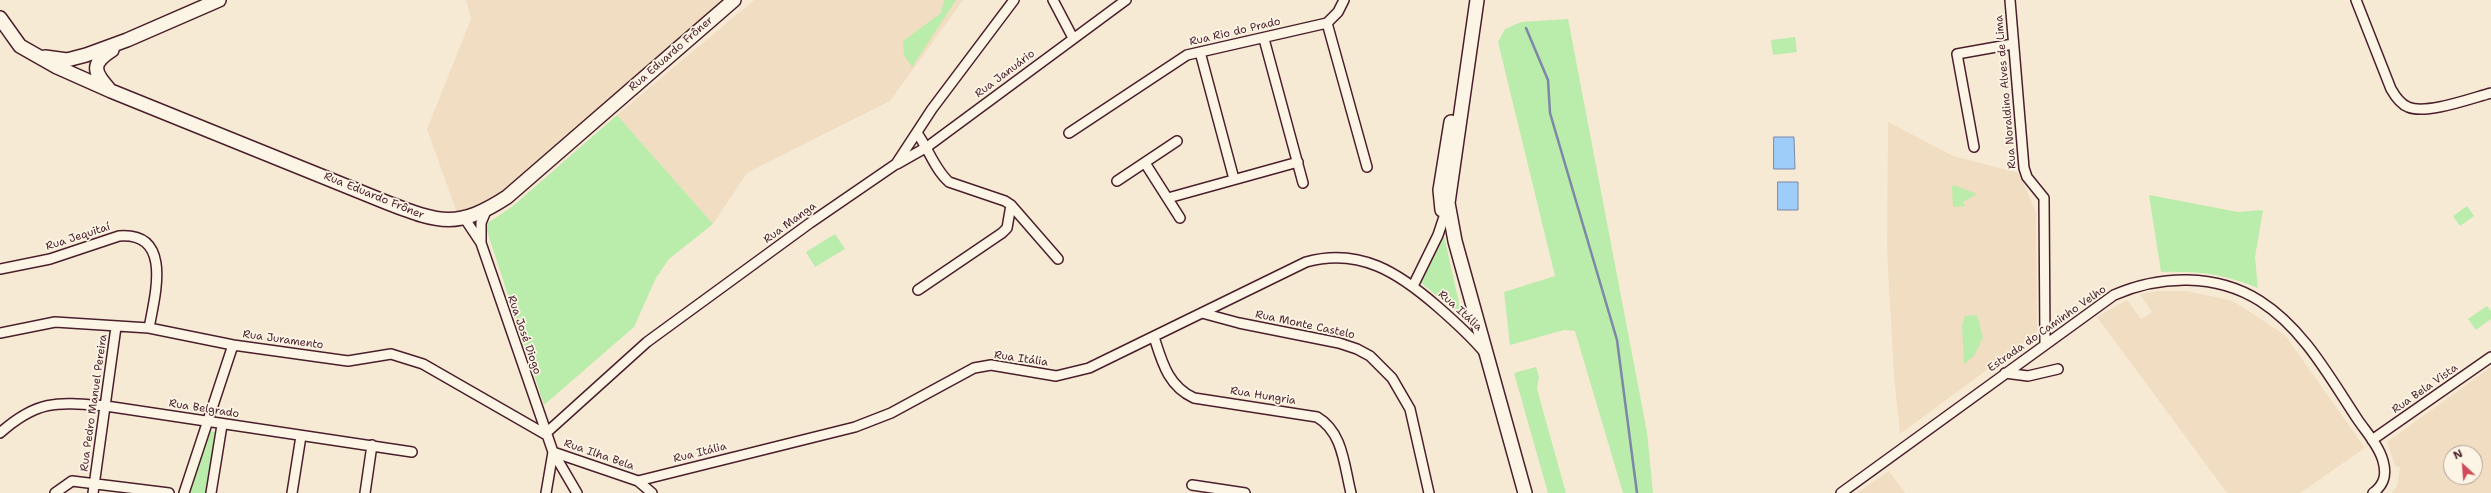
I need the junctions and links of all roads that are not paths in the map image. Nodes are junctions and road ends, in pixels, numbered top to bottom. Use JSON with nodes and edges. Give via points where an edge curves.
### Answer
{"nodes":[{"id":1,"x":220,"y":0,"type":"edge"},
{"id":2,"x":734,"y":0,"type":"edge"},
{"id":3,"x":1014,"y":0,"type":"edge"},
{"id":4,"x":1053,"y":0,"type":"edge"},
{"id":5,"x":1126,"y":0,"type":"edge"},
{"id":6,"x":1344,"y":0,"type":"edge"},
{"id":7,"x":2010,"y":0,"type":"edge"},
{"id":8,"x":2356,"y":0,"type":"edge"},
{"id":9,"x":1476,"y":1,"type":"edge"},
{"id":10,"x":0,"y":18,"type":"edge"},
{"id":11,"x":1327,"y":23,"type":"junction"},
{"id":12,"x":1073,"y":38,"type":"junction"},
{"id":13,"x":1264,"y":38,"type":"junction"},
{"id":14,"x":127,"y":40,"type":"junction"},
{"id":15,"x":2013,"y":44,"type":"junction"},
{"id":16,"x":1200,"y":52,"type":"junction"},
{"id":17,"x":32,"y":55,"type":"junction"},
{"id":18,"x":111,"y":91,"type":"junction"},
{"id":19,"x":2491,"y":93,"type":"edge"},
{"id":20,"x":917,"y":133,"type":"junction"},
{"id":21,"x":1069,"y":133,"type":"dead end"},
{"id":22,"x":1177,"y":141,"type":"dead end"},
{"id":23,"x":927,"y":147,"type":"junction"},
{"id":24,"x":1974,"y":147,"type":"dead end"},
{"id":25,"x":1298,"y":162,"type":"junction"},
{"id":26,"x":1145,"y":163,"type":"junction"},
{"id":27,"x":896,"y":164,"type":"junction"},
{"id":28,"x":1367,"y":167,"type":"dead end"},
{"id":29,"x":1234,"y":179,"type":"junction"},
{"id":30,"x":1117,"y":181,"type":"dead end"},
{"id":31,"x":1304,"y":183,"type":"dead end"},
{"id":32,"x":1168,"y":198,"type":"junction"},
{"id":33,"x":1448,"y":203,"type":"junction"},
{"id":34,"x":1011,"y":205,"type":"junction"},
{"id":35,"x":486,"y":211,"type":"junction"},
{"id":36,"x":1180,"y":218,"type":"dead end"},
{"id":37,"x":1443,"y":218,"type":"junction"},
{"id":38,"x":465,"y":219,"type":"junction"},
{"id":39,"x":481,"y":243,"type":"junction"},
{"id":40,"x":1058,"y":259,"type":"dead end"},
{"id":41,"x":0,"y":269,"type":"edge"},
{"id":42,"x":1413,"y":286,"type":"junction"},
{"id":43,"x":918,"y":290,"type":"dead end"},
{"id":44,"x":1202,"y":313,"type":"junction"},
{"id":45,"x":116,"y":327,"type":"junction"},
{"id":46,"x":149,"y":328,"type":"junction"},
{"id":47,"x":0,"y":333,"type":"edge"},
{"id":48,"x":1154,"y":336,"type":"junction"},
{"id":49,"x":2046,"y":343,"type":"junction"},
{"id":50,"x":233,"y":345,"type":"junction"},
{"id":51,"x":1488,"y":356,"type":"junction"},
{"id":52,"x":2491,"y":357,"type":"edge"},
{"id":53,"x":2058,"y":368,"type":"dead end"},
{"id":54,"x":2004,"y":373,"type":"junction"},
{"id":55,"x":106,"y":406,"type":"junction"},
{"id":56,"x":208,"y":423,"type":"junction"},
{"id":57,"x":222,"y":425,"type":"junction"},
{"id":58,"x":0,"y":433,"type":"edge"},
{"id":59,"x":545,"y":434,"type":"junction"},
{"id":60,"x":301,"y":436,"type":"junction"},
{"id":61,"x":2372,"y":440,"type":"junction"},
{"id":62,"x":372,"y":445,"type":"junction"},
{"id":63,"x":412,"y":452,"type":"dead end"},
{"id":64,"x":553,"y":452,"type":"junction"},
{"id":65,"x":638,"y":481,"type":"junction"},
{"id":66,"x":95,"y":482,"type":"junction"},
{"id":67,"x":1192,"y":485,"type":"dead end"},
{"id":68,"x":55,"y":493,"type":"edge"},
{"id":69,"x":93,"y":493,"type":"edge"},
{"id":70,"x":168,"y":493,"type":"edge"},
{"id":71,"x":184,"y":493,"type":"edge"},
{"id":72,"x":211,"y":493,"type":"edge"},
{"id":73,"x":292,"y":493,"type":"edge"},
{"id":74,"x":365,"y":493,"type":"edge"},
{"id":75,"x":546,"y":493,"type":"edge"},
{"id":76,"x":577,"y":493,"type":"edge"},
{"id":77,"x":652,"y":493,"type":"edge"},
{"id":78,"x":1244,"y":493,"type":"edge"},
{"id":79,"x":1351,"y":493,"type":"edge"},
{"id":80,"x":1429,"y":493,"type":"edge"},
{"id":81,"x":1525,"y":493,"type":"edge"},
{"id":82,"x":1841,"y":493,"type":"edge"},
{"id":83,"x":2373,"y":493,"type":"edge"}],
"edges":[{"from":1,"to":14,"type":"main road"},
{"from":2,"to":35,"type":"main road","name":"Rua Eduardo Frôner","via":[[507,197]]},
{"from":3,"to":20,"type":"street","name":"Rua Manga"},
{"from":4,"to":12,"type":"street"},
{"from":5,"to":12,"type":"street","name":"Rua Januário"},
{"from":6,"to":11,"type":"street","via":[[1338,12]]},
{"from":7,"to":15,"type":"street","name":"Rua Noraldino Alves de Lima"},
{"from":8,"to":19,"type":"street","via":[[2391,89],[2396,98],[2408,107],[2424,109]]},
{"from":9,"to":33,"type":"main road"},
{"from":9,"to":37,"type":"main road","via":[[1440,190]]},
{"from":10,"to":17,"type":"main road","name":"Rua Eduardo Frôner","via":[[20,46]]},
{"from":11,"to":13,"type":"street","name":"Rua Rio do Prado"},
{"from":11,"to":28,"type":"street"},
{"from":12,"to":23,"type":"street","name":"Rua Januário"},
{"from":13,"to":16,"type":"street","name":"Rua Rio do Prado"},
{"from":13,"to":25,"type":"street"},
{"from":14,"to":17,"type":"main road","via":[[67,60]]},
{"from":14,"to":18,"type":"main road","via":[[100,58],[97,63],[99,77]]},
{"from":15,"to":24,"type":"street","via":[[1957,54]]},
{"from":15,"to":49,"type":"street","name":"Rua Noraldino Alves de Lima","via":[[2024,168],[2027,177],[2044,198]]},
{"from":16,"to":21,"type":"street","name":"Rua Rio do Prado","via":[[1187,55]]},
{"from":16,"to":29,"type":"street"},
{"from":17,"to":18,"type":"main road","name":"Rua Eduardo Frôner"},
{"from":18,"to":38,"type":"main road","name":"Rua Eduardo Frôner","via":[[423,216],[447,220]]},
{"from":20,"to":23,"type":"street"},
{"from":20,"to":27,"type":"street","name":"Rua Manga"},
{"from":22,"to":26,"type":"street"},
{"from":23,"to":27,"type":"street","name":"Rua Januário"},
{"from":23,"to":34,"type":"street","via":[[943,177],[949,182]]},
{"from":25,"to":29,"type":"street"},
{"from":25,"to":31,"type":"street"},
{"from":26,"to":30,"type":"street"},
{"from":26,"to":32,"type":"street"},
{"from":27,"to":59,"type":"street","name":"Rua Manga","via":[[810,223],[647,342]]},
{"from":29,"to":32,"type":"street"},
{"from":32,"to":36,"type":"street"},
{"from":33,"to":37,"type":"street"},
{"from":33,"to":51,"type":"main road","via":[[1455,241]]},
{"from":34,"to":40,"type":"street"},
{"from":34,"to":43,"type":"street","via":[[1007,228]]},
{"from":35,"to":38,"type":"main road","name":"Rua Eduardo Frôner"},
{"from":35,"to":39,"type":"street","name":"Rua José Diogo","via":[[480,223]]},
{"from":37,"to":42,"type":"street"},
{"from":37,"to":51,"type":"main road","via":[[1469,313]]},
{"from":38,"to":39,"type":"street","name":"Rua José Diogo"},
{"from":39,"to":59,"type":"street","name":"Rua José Diogo"},
{"from":41,"to":46,"type":"street","name":"Rua Jequitaí","via":[[50,259],[119,236],[130,235],[142,239],[151,248],[156,260],[157,278]]},
{"from":42,"to":44,"type":"street","name":"Rua Itália","via":[[1380,266],[1325,257],[1306,262]]},
{"from":42,"to":51,"type":"street","name":"Rua Itália","via":[[1471,336]]},
{"from":44,"to":48,"type":"street","name":"Rua Itália"},
{"from":44,"to":80,"type":"street","name":"Rua Monte Castelo","via":[[1339,343],[1370,356],[1392,378],[1410,409]]},
{"from":45,"to":46,"type":"street","name":"Rua Juramento"},
{"from":45,"to":47,"type":"street","name":"Rua Juramento","via":[[55,322]]},
{"from":45,"to":55,"type":"street","name":"Rua Pedro Manuel Pereira"},
{"from":46,"to":50,"type":"street","name":"Rua Juramento"},
{"from":48,"to":65,"type":"street","name":"Rua Itália","via":[[1089,368],[1056,376],[991,365],[974,368],[891,413],[855,427]]},
{"from":48,"to":79,"type":"street","name":"Rua Hungria","via":[[1169,376],[1183,393],[1194,398],[1317,417],[1326,422],[1338,439]]},
{"from":49,"to":54,"type":"street","name":"Estrada do Caminho Velho"},
{"from":49,"to":61,"type":"street","name":"Estrada do Caminho Velho","via":[[2114,295],[2129,289],[2170,280],[2215,283],[2236,289],[2259,301],[2292,328]]},
{"from":50,"to":56,"type":"street"},
{"from":50,"to":59,"type":"street","name":"Rua Juramento","via":[[348,360],[363,360],[380,354],[398,355],[422,364]]},
{"from":51,"to":81,"type":"main road"},
{"from":52,"to":61,"type":"street","name":"Rua Bela Vista"},
{"from":53,"to":54,"type":"street","via":[[2028,376]]},
{"from":54,"to":82,"type":"street","name":"Estrada do Caminho Velho","via":[[1917,444]]},
{"from":55,"to":56,"type":"street","name":"Rua Belgrado"},
{"from":55,"to":58,"type":"street","name":"Rua Belgrado","via":[[62,403],[38,408],[20,416]]},
{"from":55,"to":66,"type":"street","name":"Rua Pedro Manuel Pereira"},
{"from":56,"to":57,"type":"street","name":"Rua Belgrado"},
{"from":56,"to":71,"type":"street"},
{"from":57,"to":60,"type":"street","name":"Rua Belgrado"},
{"from":57,"to":72,"type":"street"},
{"from":59,"to":64,"type":"street","name":"Rua Ilha Bela"},
{"from":60,"to":62,"type":"street","name":"Rua Belgrado"},
{"from":60,"to":73,"type":"street"},
{"from":61,"to":83,"type":"street","name":"Estrada do Caminho Velho","via":[[2383,462],[2385,476],[2384,483]]},
{"from":62,"to":63,"type":"street","name":"Rua Belgrado"},
{"from":62,"to":74,"type":"street"},
{"from":64,"to":65,"type":"street","name":"Rua Ilha Bela"},
{"from":64,"to":75,"type":"street"},
{"from":64,"to":76,"type":"street"},
{"from":65,"to":77,"type":"street","name":"Rua Ilha Bela"},
{"from":66,"to":68,"type":"street","via":[[72,481]]},
{"from":66,"to":69,"type":"street","name":"Rua Pedro Manuel Pereira"},
{"from":66,"to":70,"type":"street"},
{"from":67,"to":78,"type":"street"}]}
